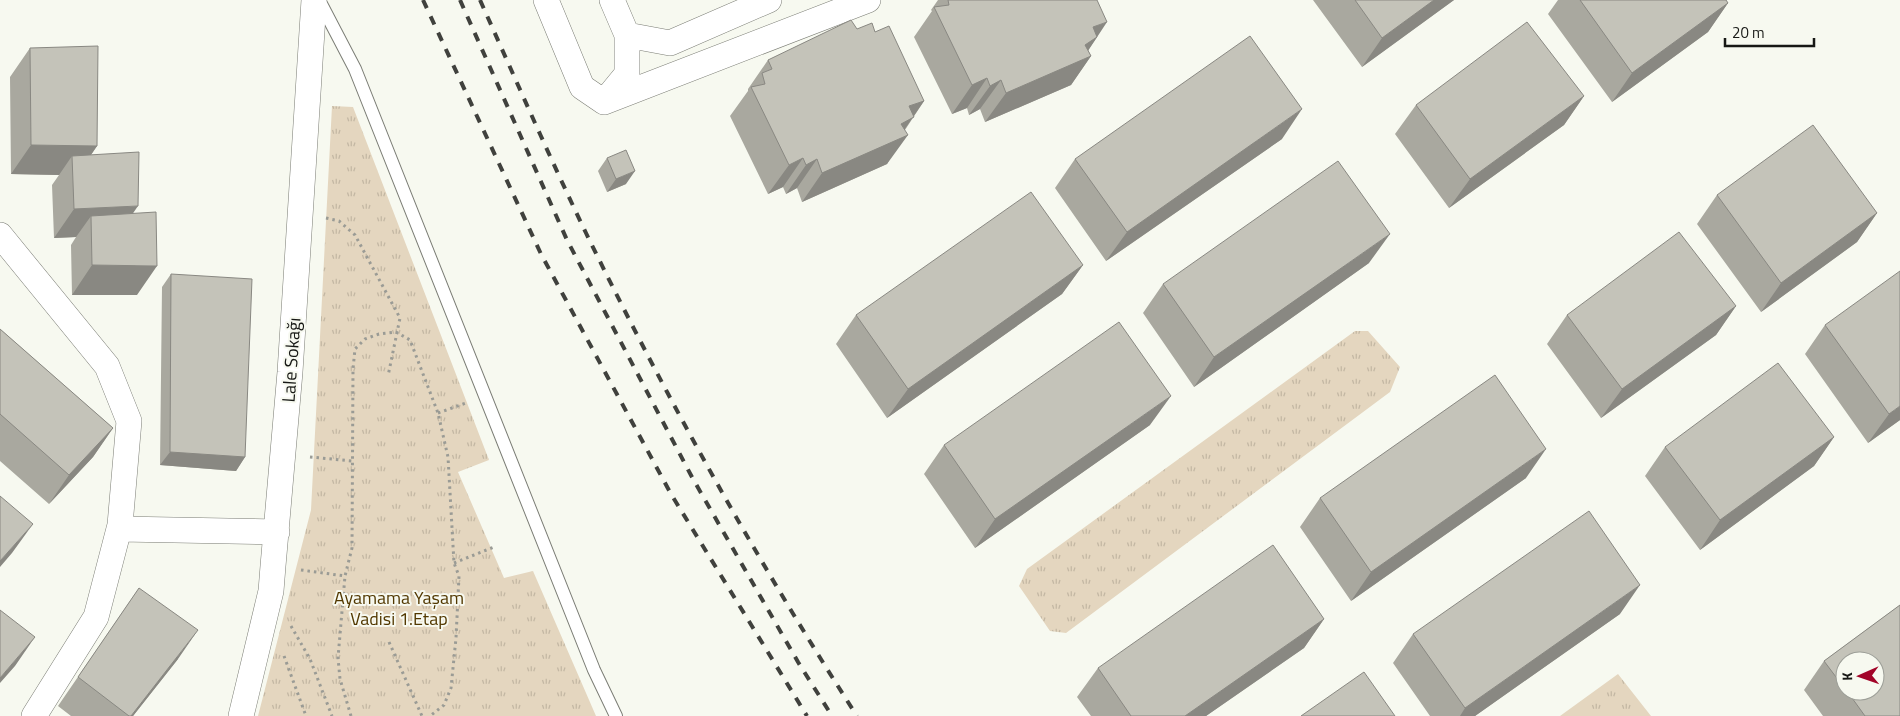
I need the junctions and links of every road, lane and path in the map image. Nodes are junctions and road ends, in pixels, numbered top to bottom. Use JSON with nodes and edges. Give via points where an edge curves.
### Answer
{"nodes":[{"id":1,"x":314,"y":0,"type":"edge"},
{"id":2,"x":319,"y":0,"type":"edge"},
{"id":3,"x":546,"y":0,"type":"edge"},
{"id":4,"x":612,"y":0,"type":"edge"},
{"id":5,"x":769,"y":0,"type":"edge"},
{"id":6,"x":868,"y":0,"type":"edge"},
{"id":7,"x":627,"y":35,"type":"junction"},
{"id":8,"x":604,"y":102,"type":"junction"},
{"id":9,"x":300,"y":213,"type":"junction"},
{"id":10,"x":0,"y":235,"type":"edge"},
{"id":11,"x":396,"y":332,"type":"junction"},
{"id":12,"x":388,"y":376,"type":"dead end"},
{"id":13,"x":471,"y":401,"type":"dead end"},
{"id":14,"x":438,"y":413,"type":"junction"},
{"id":15,"x":283,"y":454,"type":"junction"},
{"id":16,"x":352,"y":461,"type":"junction"},
{"id":17,"x":120,"y":529,"type":"junction"},
{"id":18,"x":277,"y":532,"type":"junction"},
{"id":19,"x":494,"y":547,"type":"dead end"},
{"id":20,"x":454,"y":562,"type":"junction"},
{"id":21,"x":273,"y":566,"type":"junction"},
{"id":22,"x":345,"y":576,"type":"junction"},
{"id":23,"x":271,"y":591,"type":"junction"},
{"id":24,"x":263,"y":628,"type":"junction"},
{"id":25,"x":389,"y":642,"type":"dead end"},
{"id":26,"x":34,"y":716,"type":"edge"},
{"id":27,"x":241,"y":716,"type":"edge"},
{"id":28,"x":306,"y":716,"type":"edge"},
{"id":29,"x":332,"y":716,"type":"edge"},
{"id":30,"x":351,"y":716,"type":"edge"},
{"id":31,"x":422,"y":716,"type":"edge"},
{"id":32,"x":430,"y":716,"type":"edge"},
{"id":33,"x":616,"y":716,"type":"edge"}],
"edges":[{"from":1,"to":9,"type":"street","name":"Lale Sokağı"},
{"from":2,"to":33,"type":"lane","via":[[355,69],[594,670]]},
{"from":3,"to":8,"type":"street","via":[[582,88]]},
{"from":4,"to":7,"type":"street"},
{"from":5,"to":7,"type":"street","via":[[670,43]]},
{"from":6,"to":8,"type":"street"},
{"from":7,"to":8,"type":"street","via":[[627,74]]},
{"from":9,"to":11,"type":"path","via":[[339,221],[354,235],[400,318]]},
{"from":9,"to":15,"type":"street","name":"Lale Sokağı"},
{"from":10,"to":17,"type":"street","via":[[107,366],[129,421]]},
{"from":11,"to":12,"type":"path"},
{"from":11,"to":14,"type":"path","via":[[410,340]]},
{"from":11,"to":16,"type":"path","via":[[365,338],[355,349]]},
{"from":13,"to":14,"type":"path"},
{"from":14,"to":20,"type":"path","via":[[448,457]]},
{"from":15,"to":16,"type":"path"},
{"from":15,"to":18,"type":"street","name":"Lale Sokağı"},
{"from":16,"to":22,"type":"path","via":[[352,548]]},
{"from":17,"to":18,"type":"street"},
{"from":17,"to":26,"type":"street","via":[[96,617]]},
{"from":18,"to":21,"type":"street","name":"Lale Sokağı"},
{"from":19,"to":20,"type":"path"},
{"from":20,"to":32,"type":"path","via":[[459,576],[451,688],[444,704]]},
{"from":21,"to":22,"type":"path"},
{"from":21,"to":23,"type":"street","name":"Lale Sokağı"},
{"from":22,"to":30,"type":"path","via":[[338,658],[340,679]]},
{"from":23,"to":24,"type":"street","name":"Lale Sokağı"},
{"from":23,"to":29,"type":"path","via":[[310,659]]},
{"from":24,"to":27,"type":"street","name":"Lale Sokağı"},
{"from":24,"to":28,"type":"path","via":[[285,658]]},
{"from":25,"to":31,"type":"path"}]}
